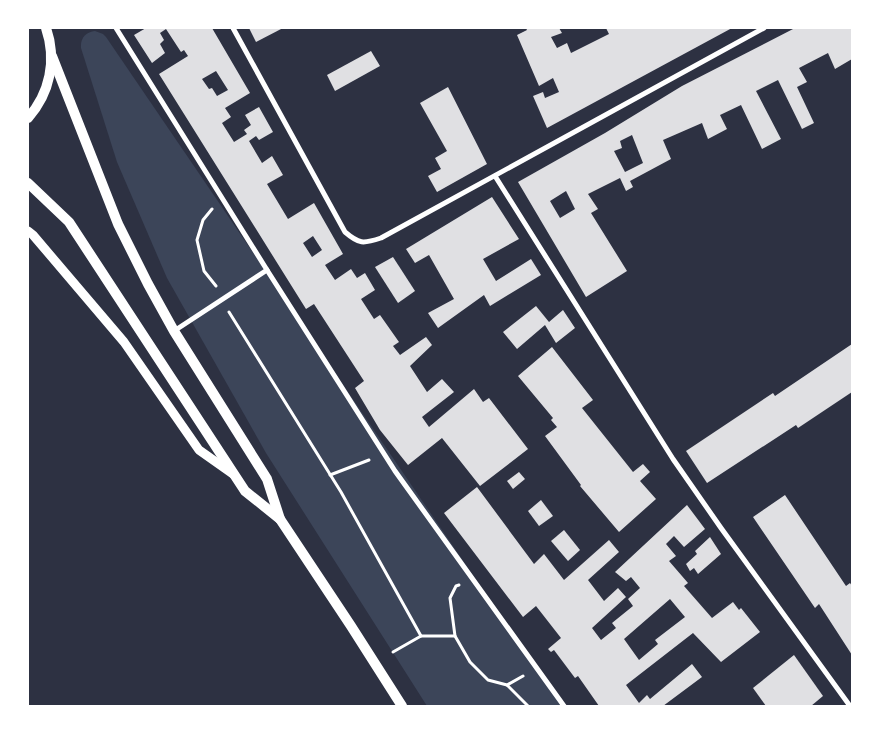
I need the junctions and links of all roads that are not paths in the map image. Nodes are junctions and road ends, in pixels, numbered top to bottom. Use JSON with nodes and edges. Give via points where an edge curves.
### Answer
{"nodes":[{"id":1,"x":46,"y":28,"type":"edge"},
{"id":2,"x":116,"y":28,"type":"edge"},
{"id":3,"x":233,"y":28,"type":"edge"},
{"id":4,"x":764,"y":28,"type":"edge"},
{"id":5,"x":52,"y":56,"type":"junction"},
{"id":6,"x":28,"y":118,"type":"edge"},
{"id":7,"x":495,"y":176,"type":"junction"},
{"id":8,"x":28,"y":183,"type":"edge"},
{"id":9,"x":30,"y":233,"type":"edge"},
{"id":10,"x":267,"y":270,"type":"junction"},
{"id":11,"x":174,"y":331,"type":"junction"},
{"id":12,"x":233,"y":474,"type":"junction"},
{"id":13,"x":280,"y":519,"type":"junction"},
{"id":14,"x":402,"y":706,"type":"edge"},
{"id":15,"x":564,"y":706,"type":"edge"},
{"id":16,"x":850,"y":706,"type":"edge"}],
"edges":[{"from":1,"to":5,"type":"main road"},
{"from":2,"to":10,"type":"street"},
{"from":3,"to":7,"type":"street","via":[[345,232],[358,242],[368,243],[381,238]]},
{"from":4,"to":7,"type":"street"},
{"from":5,"to":6,"type":"main road","via":[[47,86]]},
{"from":5,"to":11,"type":"main road","via":[[118,224]]},
{"from":7,"to":16,"type":"street","via":[[673,459]]},
{"from":8,"to":12,"type":"main road","via":[[69,222]]},
{"from":9,"to":12,"type":"street","via":[[124,342],[198,450]]},
{"from":10,"to":11,"type":"street"},
{"from":10,"to":15,"type":"street","via":[[395,470]]},
{"from":11,"to":13,"type":"main road","via":[[267,479]]},
{"from":12,"to":13,"type":"main road","via":[[245,491]]},
{"from":13,"to":14,"type":"main road"}]}
